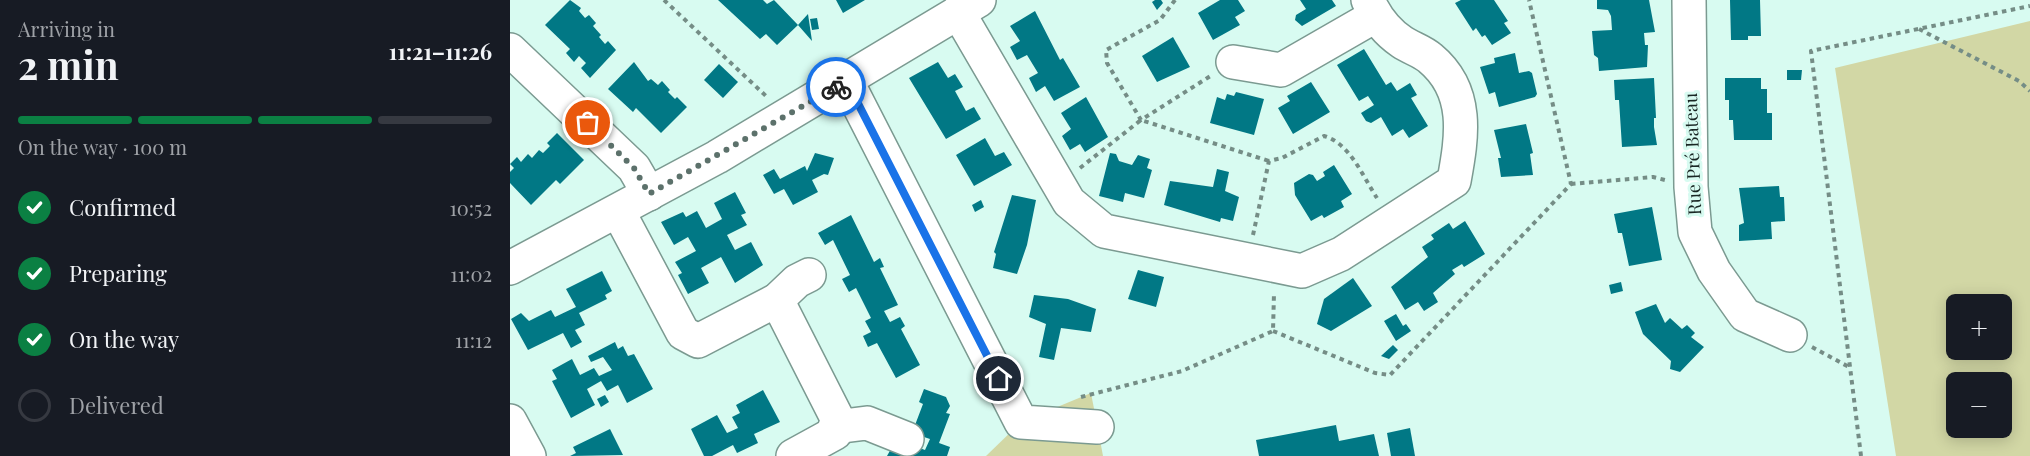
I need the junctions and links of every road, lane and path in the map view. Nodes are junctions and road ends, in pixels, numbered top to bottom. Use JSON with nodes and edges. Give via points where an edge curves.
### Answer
{"nodes":[{"id":1,"x":664,"y":0,"type":"edge"},
{"id":2,"x":1175,"y":0,"type":"edge"},
{"id":3,"x":1529,"y":0,"type":"edge"},
{"id":4,"x":1689,"y":0,"type":"edge"},
{"id":5,"x":968,"y":6,"type":"edge"},
{"id":6,"x":2030,"y":6,"type":"edge"},
{"id":7,"x":1371,"y":8,"type":"edge"},
{"id":8,"x":1919,"y":29,"type":"junction"},
{"id":9,"x":510,"y":50,"type":"edge"},
{"id":10,"x":1233,"y":62,"type":"joint"},
{"id":11,"x":846,"y":80,"type":"junction"},
{"id":12,"x":2030,"y":91,"type":"edge"},
{"id":13,"x":781,"y":119,"type":"junction"},
{"id":14,"x":1141,"y":120,"type":"junction"},
{"id":15,"x":1269,"y":161,"type":"junction"},
{"id":16,"x":1058,"y":183,"type":"junction"},
{"id":17,"x":1571,"y":184,"type":"junction"},
{"id":18,"x":1691,"y":187,"type":"junction"},
{"id":19,"x":649,"y":194,"type":"junction"},
{"id":20,"x":618,"y":211,"type":"junction"},
{"id":21,"x":1393,"y":223,"type":"junction"},
{"id":22,"x":1261,"y":262,"type":"junction"},
{"id":23,"x":510,"y":268,"type":"edge"},
{"id":24,"x":809,"y":274,"type":"dead end"},
{"id":25,"x":777,"y":300,"type":"junction"},
{"id":26,"x":1273,"y":331,"type":"junction"},
{"id":27,"x":1790,"y":335,"type":"joint"},
{"id":28,"x":1849,"y":367,"type":"junction"},
{"id":29,"x":1071,"y":401,"type":"dead end"},
{"id":30,"x":510,"y":421,"type":"edge"},
{"id":31,"x":835,"y":427,"type":"junction"},
{"id":32,"x":1098,"y":427,"type":"dead end"},
{"id":33,"x":907,"y":439,"type":"dead end"},
{"id":34,"x":529,"y":456,"type":"edge"},
{"id":35,"x":793,"y":456,"type":"edge"},
{"id":36,"x":1861,"y":456,"type":"edge"}],
"edges":[{"from":1,"to":13,"type":"path","via":[[747,76],[770,100]]},
{"from":2,"to":14,"type":"path","via":[[1160,20],[1106,50],[1107,63]]},
{"from":3,"to":17,"type":"path"},
{"from":4,"to":18,"type":"street","name":"Rue Pré Bateau"},
{"from":5,"to":11,"type":"street"},
{"from":5,"to":16,"type":"street"},
{"from":6,"to":8,"type":"path"},
{"from":7,"to":10,"type":"street","via":[[1281,70]]},
{"from":7,"to":21,"type":"street","via":[[1401,42],[1430,58],[1454,84],[1462,137],[1454,181]]},
{"from":8,"to":12,"type":"path","via":[[2019,81]]},
{"from":8,"to":28,"type":"path","via":[[1811,51]]},
{"from":9,"to":19,"type":"street","via":[[634,168]]},
{"from":10,"to":14,"type":"path"},
{"from":11,"to":13,"type":"street"},
{"from":11,"to":32,"type":"street","via":[[1021,422]]},
{"from":13,"to":19,"type":"street"},
{"from":14,"to":15,"type":"path"},
{"from":14,"to":16,"type":"path"},
{"from":15,"to":21,"type":"path","via":[[1324,136],[1335,139],[1347,151]]},
{"from":15,"to":22,"type":"path"},
{"from":16,"to":22,"type":"street","via":[[1069,202],[1104,231]]},
{"from":17,"to":18,"type":"path","via":[[1653,177]]},
{"from":17,"to":26,"type":"path","via":[[1390,375],[1375,373]]},
{"from":18,"to":27,"type":"street","name":"Rue Pré Bateau","via":[[1695,232],[1714,272],[1744,315]]},
{"from":19,"to":20,"type":"street"},
{"from":20,"to":23,"type":"street"},
{"from":20,"to":25,"type":"street","via":[[683,333],[698,340]]},
{"from":21,"to":22,"type":"street","via":[[1302,272]]},
{"from":22,"to":26,"type":"path"},
{"from":24,"to":25,"type":"street"},
{"from":25,"to":31,"type":"street","via":[[837,418]]},
{"from":26,"to":29,"type":"path","via":[[1182,371]]},
{"from":27,"to":28,"type":"path"},
{"from":28,"to":36,"type":"path"},
{"from":30,"to":34,"type":"street"},
{"from":31,"to":33,"type":"street","via":[[867,423]]},
{"from":31,"to":35,"type":"street","via":[[835,433]]}]}
